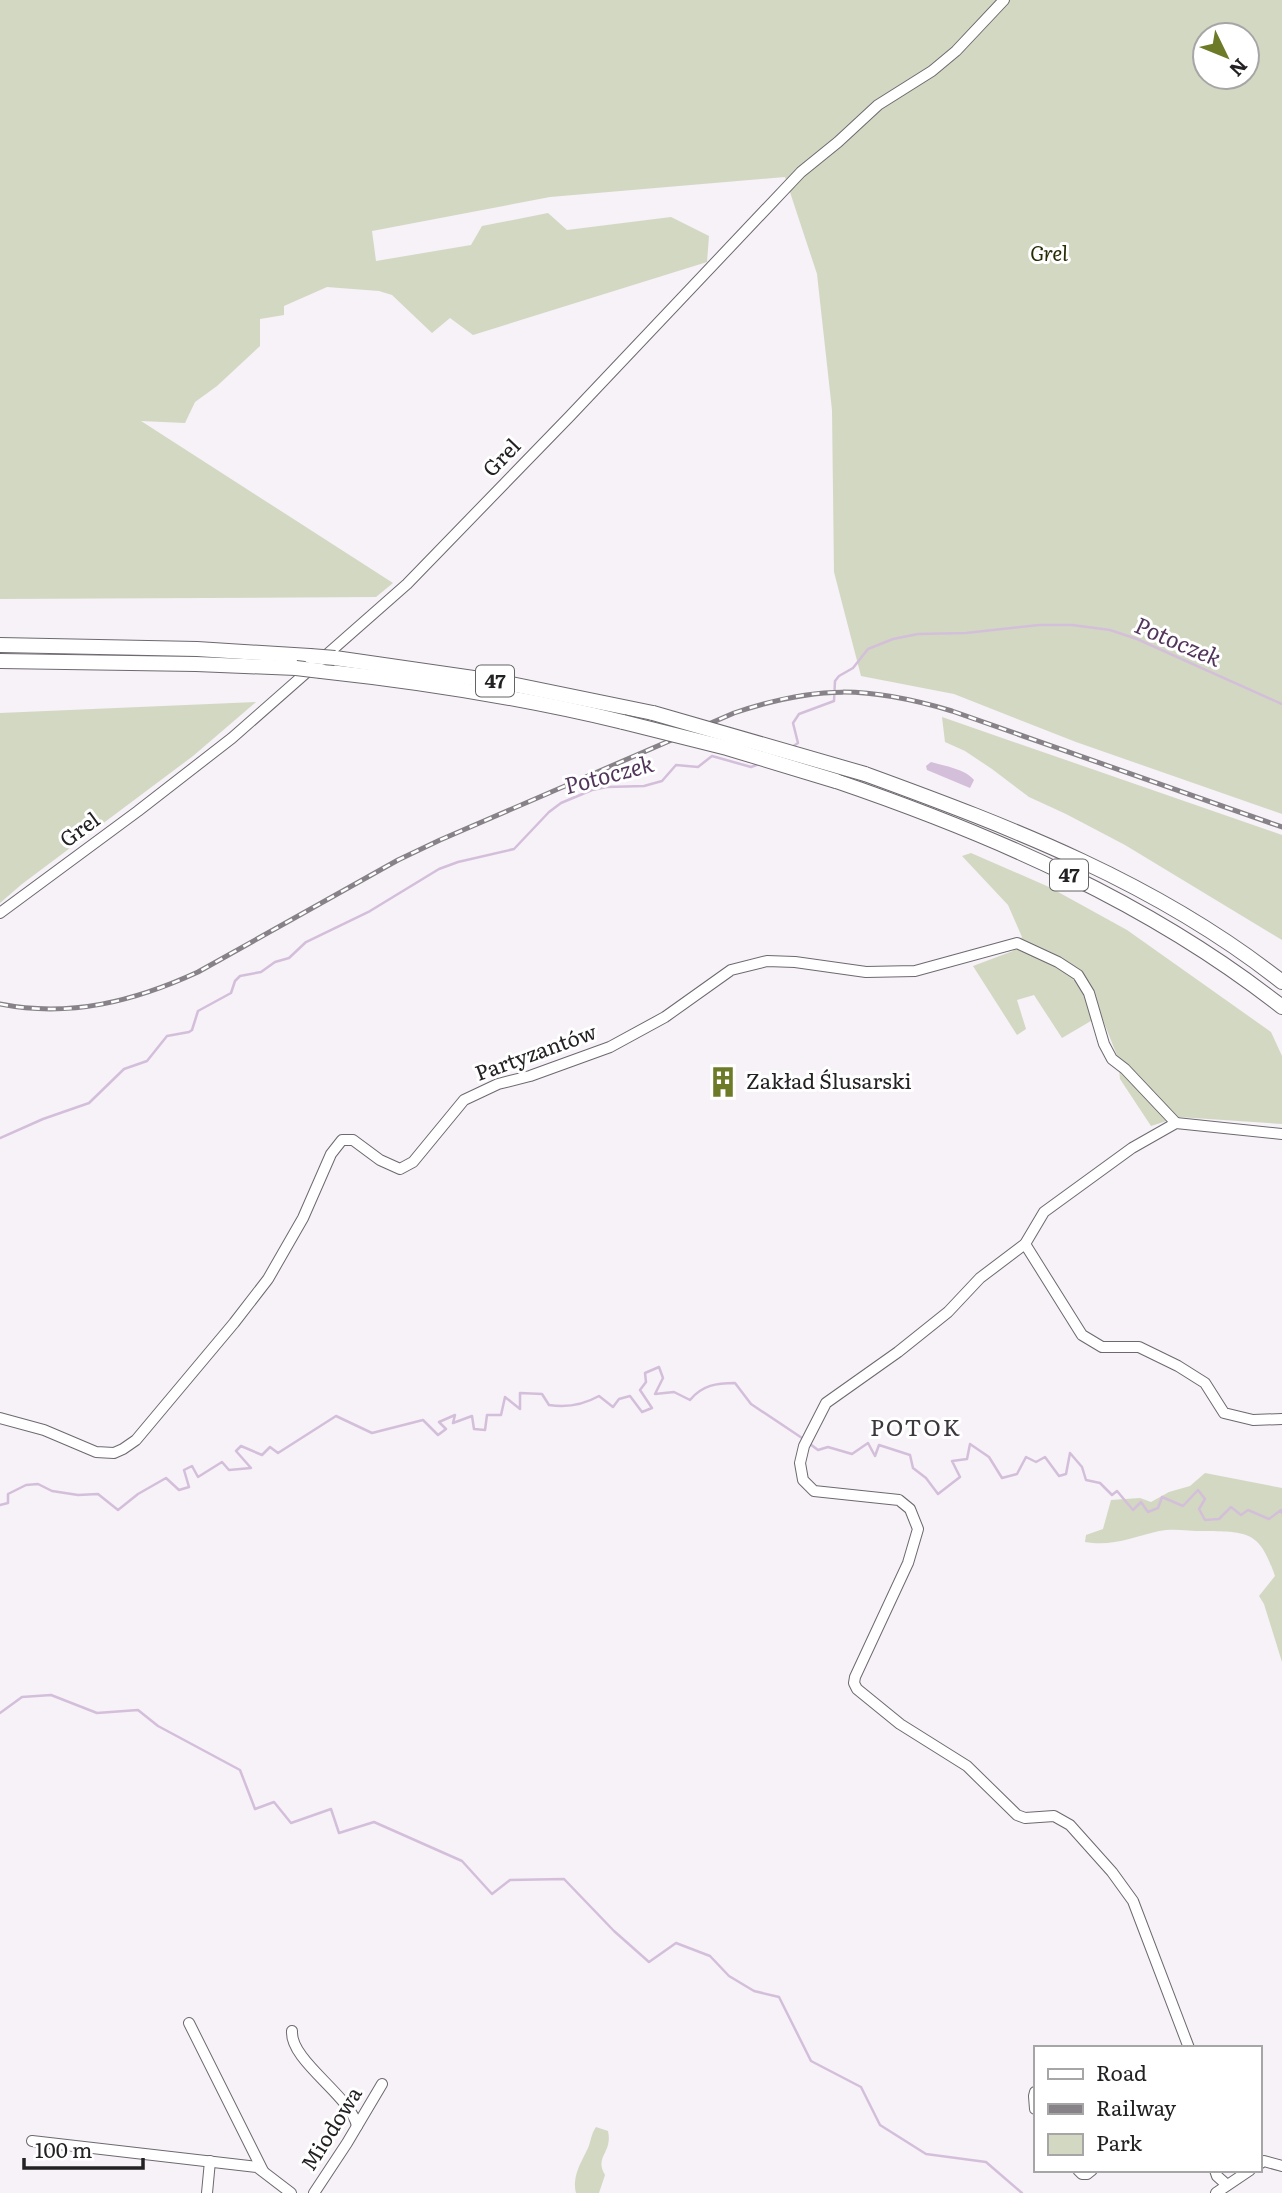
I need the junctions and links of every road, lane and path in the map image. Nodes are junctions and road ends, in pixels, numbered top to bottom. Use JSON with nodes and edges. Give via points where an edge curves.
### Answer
{"nodes":[{"id":1,"x":1004,"y":0,"type":"edge"},
{"id":2,"x":0,"y":645,"type":"edge"},
{"id":3,"x":0,"y":662,"type":"edge"},
{"id":4,"x":0,"y":914,"type":"edge"},
{"id":5,"x":1282,"y":982,"type":"edge"},
{"id":6,"x":1282,"y":1007,"type":"edge"},
{"id":7,"x":1176,"y":1123,"type":"junction"},
{"id":8,"x":1282,"y":1134,"type":"edge"},
{"id":9,"x":1025,"y":1244,"type":"junction"},
{"id":10,"x":0,"y":1418,"type":"edge"},
{"id":11,"x":1282,"y":1419,"type":"edge"},
{"id":12,"x":189,"y":2024,"type":"dead end"},
{"id":13,"x":292,"y":2031,"type":"dead end"},
{"id":14,"x":1188,"y":2046,"type":"edge"},
{"id":15,"x":382,"y":2084,"type":"dead end"},
{"id":16,"x":357,"y":2126,"type":"junction"},
{"id":17,"x":32,"y":2141,"type":"dead end"},
{"id":18,"x":209,"y":2161,"type":"junction"},
{"id":19,"x":1261,"y":2163,"type":"edge"},
{"id":20,"x":1282,"y":2166,"type":"edge"},
{"id":21,"x":263,"y":2171,"type":"junction"},
{"id":22,"x":1216,"y":2172,"type":"edge"},
{"id":23,"x":1247,"y":2172,"type":"edge"},
{"id":24,"x":1227,"y":2185,"type":"junction"},
{"id":25,"x":207,"y":2193,"type":"edge"},
{"id":26,"x":291,"y":2193,"type":"edge"},
{"id":27,"x":314,"y":2193,"type":"edge"},
{"id":28,"x":1216,"y":2193,"type":"edge"}],
"edges":[{"from":1,"to":4,"type":"street","name":"Grel","via":[[956,51],[878,105],[801,172],[407,584],[232,738]]},
{"from":2,"to":5,"type":"main road","number":"47","bridge":true,"via":[[197,649],[335,658],[501,682],[653,713],[865,774],[1007,827],[1100,869],[1200,925]]},
{"from":3,"to":6,"type":"main road","number":"47","bridge":true,"via":[[296,668],[498,696],[727,748],[836,781],[991,838],[1186,940]]},
{"from":7,"to":8,"type":"street"},
{"from":7,"to":9,"type":"street","via":[[1044,1212]]},
{"from":7,"to":10,"type":"street","name":"Partyzantów","via":[[1112,1059],[1078,975],[1017,943],[915,971],[866,972],[795,962],[748,965],[731,970],[665,1017],[610,1047],[498,1083],[464,1100],[413,1163],[400,1169],[353,1140],[342,1140],[268,1279],[136,1440],[123,1449],[96,1452]]},
{"from":9,"to":11,"type":"street","via":[[1082,1335],[1101,1347],[1139,1347],[1178,1366],[1205,1383],[1224,1413],[1253,1420]]},
{"from":9,"to":14,"type":"street","via":[[980,1278],[917,1337],[826,1403],[806,1441],[800,1463],[803,1480],[814,1491],[899,1500],[910,1509],[918,1529],[908,1563],[855,1677],[857,1689],[900,1724],[967,1766],[1017,1815],[1054,1816],[1070,1825],[1133,1902]]},
{"from":12,"to":21,"type":"street"},
{"from":13,"to":16,"type":"street","via":[[309,2065],[351,2110]]},
{"from":15,"to":16,"type":"street","name":"Miodowa"},
{"from":16,"to":27,"type":"street","name":"Miodowa"},
{"from":17,"to":18,"type":"street"},
{"from":18,"to":21,"type":"street","via":[[257,2166]]},
{"from":18,"to":25,"type":"street"},
{"from":19,"to":20,"type":"street"},
{"from":21,"to":26,"type":"street"},
{"from":22,"to":24,"type":"street"},
{"from":23,"to":24,"type":"street"},
{"from":24,"to":28,"type":"street"}]}
